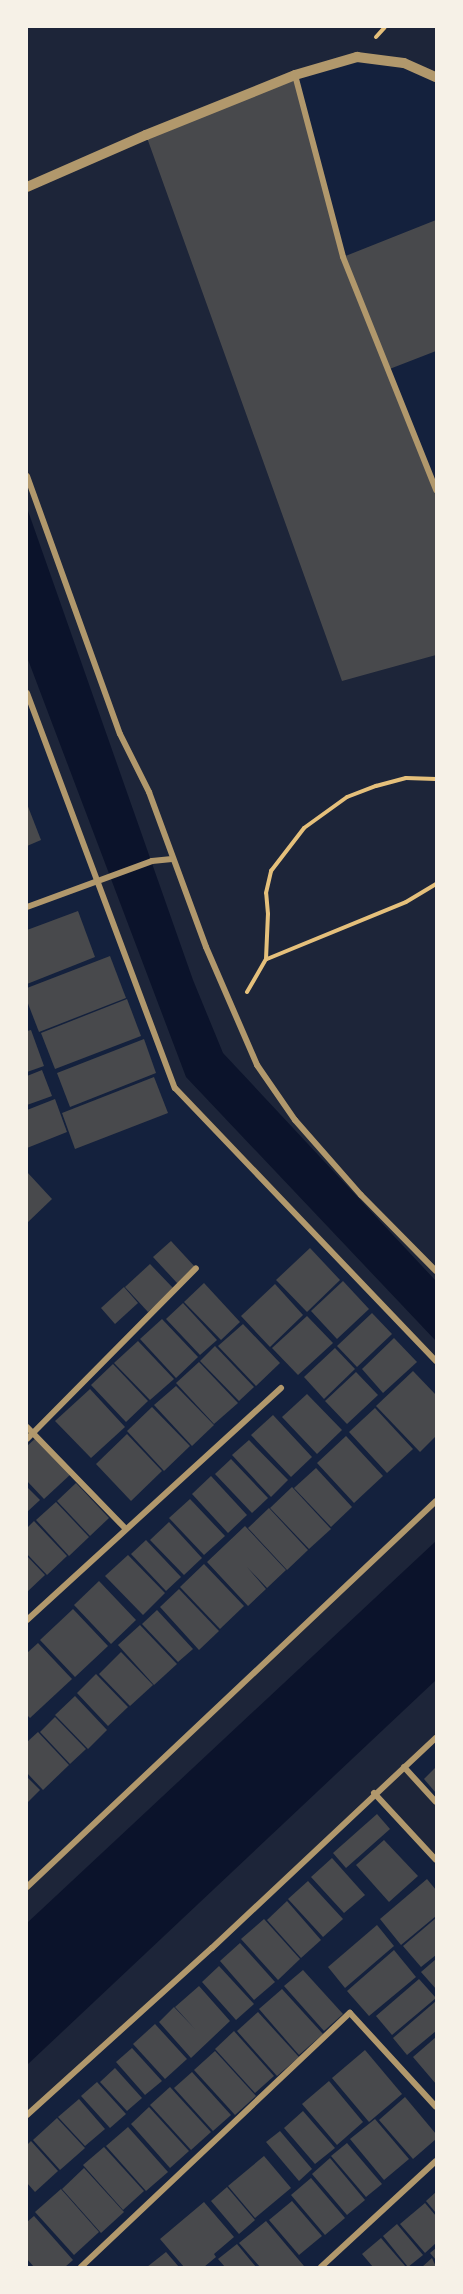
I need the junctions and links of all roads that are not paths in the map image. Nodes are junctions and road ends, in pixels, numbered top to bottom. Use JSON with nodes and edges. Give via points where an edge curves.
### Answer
{"nodes":[{"id":1,"x":296,"y":75,"type":"junction"},
{"id":2,"x":436,"y":77,"type":"edge"},
{"id":3,"x":27,"y":187,"type":"edge"},
{"id":4,"x":27,"y":476,"type":"edge"},
{"id":5,"x":436,"y":490,"type":"edge"},
{"id":6,"x":27,"y":693,"type":"edge"},
{"id":7,"x":172,"y":859,"type":"junction"},
{"id":8,"x":97,"y":880,"type":"junction"},
{"id":9,"x":27,"y":907,"type":"edge"},
{"id":10,"x":196,"y":1268,"type":"dead end"},
{"id":11,"x":436,"y":1271,"type":"edge"},
{"id":12,"x":436,"y":1361,"type":"edge"},
{"id":13,"x":281,"y":1388,"type":"dead end"},
{"id":14,"x":27,"y":1426,"type":"edge"},
{"id":15,"x":34,"y":1432,"type":"junction"},
{"id":16,"x":27,"y":1439,"type":"edge"},
{"id":17,"x":436,"y":1501,"type":"edge"},
{"id":18,"x":125,"y":1528,"type":"junction"},
{"id":19,"x":27,"y":1620,"type":"edge"},
{"id":20,"x":436,"y":1737,"type":"edge"},
{"id":21,"x":404,"y":1767,"type":"junction"},
{"id":22,"x":374,"y":1793,"type":"junction"},
{"id":23,"x":436,"y":1802,"type":"edge"},
{"id":24,"x":436,"y":1860,"type":"edge"},
{"id":25,"x":27,"y":1887,"type":"edge"},
{"id":26,"x":436,"y":2107,"type":"edge"},
{"id":27,"x":27,"y":2115,"type":"edge"},
{"id":28,"x":436,"y":2161,"type":"edge"},
{"id":29,"x":81,"y":2267,"type":"edge"},
{"id":30,"x":321,"y":2267,"type":"edge"}],
"edges":[{"from":1,"to":2,"type":"street","via":[[357,57],[404,63]]},
{"from":1,"to":3,"type":"street"},
{"from":1,"to":5,"type":"street","via":[[343,257]]},
{"from":4,"to":7,"type":"street","via":[[120,734],[149,792]]},
{"from":6,"to":8,"type":"street"},
{"from":7,"to":8,"type":"street","via":[[152,861]]},
{"from":7,"to":11,"type":"street","via":[[257,1065],[295,1120]]},
{"from":8,"to":9,"type":"street"},
{"from":8,"to":12,"type":"street","via":[[176,1088]]},
{"from":10,"to":15,"type":"street"},
{"from":13,"to":18,"type":"street"},
{"from":14,"to":15,"type":"street"},
{"from":15,"to":16,"type":"street"},
{"from":15,"to":18,"type":"street"},
{"from":17,"to":25,"type":"street"},
{"from":18,"to":19,"type":"street"},
{"from":20,"to":21,"type":"street"},
{"from":21,"to":22,"type":"street"},
{"from":21,"to":23,"type":"street"},
{"from":22,"to":24,"type":"street"},
{"from":22,"to":27,"type":"street","via":[[212,1948]]},
{"from":26,"to":29,"type":"street","via":[[350,2013]]},
{"from":28,"to":30,"type":"street"}]}
